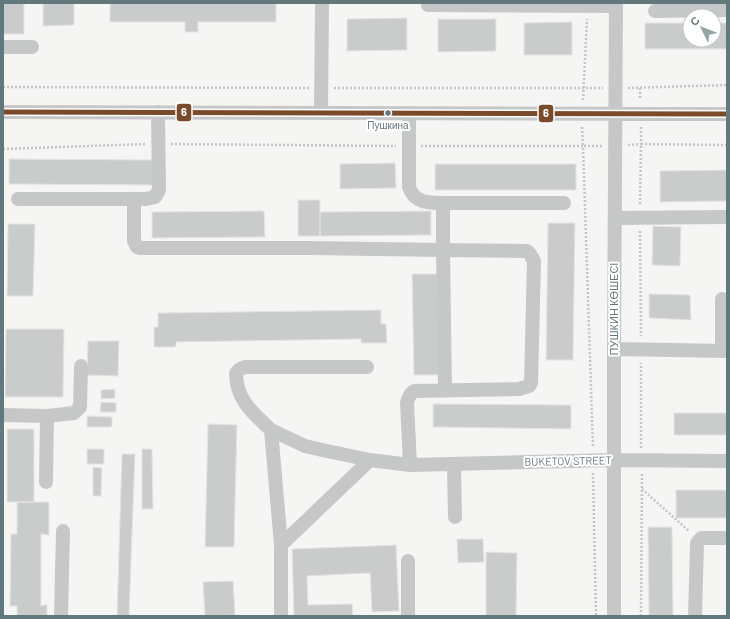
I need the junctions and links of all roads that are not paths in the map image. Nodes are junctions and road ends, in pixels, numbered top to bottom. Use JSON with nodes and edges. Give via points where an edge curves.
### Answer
{"nodes":[{"id":1,"x":322,"y":3,"type":"edge"},
{"id":2,"x":616,"y":4,"type":"edge"},
{"id":3,"x":428,"y":5,"type":"dead end"},
{"id":4,"x":727,"y":10,"type":"edge"},
{"id":5,"x":655,"y":11,"type":"dead end"},
{"id":6,"x":3,"y":47,"type":"edge"},
{"id":7,"x":32,"y":47,"type":"dead end"},
{"id":8,"x":3,"y":112,"type":"edge"},
{"id":9,"x":158,"y":112,"type":"junction"},
{"id":10,"x":321,"y":113,"type":"junction"},
{"id":11,"x":409,"y":113,"type":"junction"},
{"id":12,"x":614,"y":114,"type":"junction"},
{"id":13,"x":727,"y":114,"type":"edge"},
{"id":14,"x":18,"y":199,"type":"dead end"},
{"id":15,"x":134,"y":199,"type":"junction"},
{"id":16,"x":443,"y":203,"type":"junction"},
{"id":17,"x":564,"y":203,"type":"dead end"},
{"id":18,"x":727,"y":217,"type":"edge"},
{"id":19,"x":615,"y":218,"type":"junction"},
{"id":20,"x":443,"y":250,"type":"junction"},
{"id":21,"x":722,"y":299,"type":"dead end"},
{"id":22,"x":614,"y":349,"type":"junction"},
{"id":23,"x":725,"y":351,"type":"edge"},
{"id":24,"x":81,"y":366,"type":"dead end"},
{"id":25,"x":367,"y":366,"type":"dead end"},
{"id":26,"x":445,"y":390,"type":"junction"},
{"id":27,"x":3,"y":415,"type":"edge"},
{"id":28,"x":47,"y":416,"type":"junction"},
{"id":29,"x":271,"y":430,"type":"junction"},
{"id":30,"x":370,"y":460,"type":"junction"},
{"id":31,"x":614,"y":460,"type":"junction"},
{"id":32,"x":727,"y":461,"type":"edge"},
{"id":33,"x":454,"y":464,"type":"junction"},
{"id":34,"x":410,"y":465,"type":"junction"},
{"id":35,"x":46,"y":482,"type":"dead end"},
{"id":36,"x":455,"y":517,"type":"dead end"},
{"id":37,"x":63,"y":530,"type":"dead end"},
{"id":38,"x":727,"y":538,"type":"edge"},
{"id":39,"x":281,"y":545,"type":"junction"},
{"id":40,"x":408,"y":561,"type":"dead end"},
{"id":41,"x":61,"y":616,"type":"edge"},
{"id":42,"x":281,"y":616,"type":"edge"},
{"id":43,"x":408,"y":616,"type":"edge"},
{"id":44,"x":614,"y":616,"type":"edge"},
{"id":45,"x":695,"y":616,"type":"edge"}],
"edges":[{"from":1,"to":10,"type":"street"},
{"from":2,"to":3,"type":"street"},
{"from":2,"to":12,"type":"street","name":"ПУШКИН КӨШЕСІ"},
{"from":4,"to":5,"type":"street"},
{"from":6,"to":7,"type":"street"},
{"from":8,"to":9,"type":"street"},
{"from":9,"to":10,"type":"street"},
{"from":9,"to":15,"type":"street","via":[[158,193],[152,198]]},
{"from":10,"to":11,"type":"street"},
{"from":11,"to":12,"type":"street"},
{"from":11,"to":16,"type":"street","via":[[409,183],[412,193],[425,202]]},
{"from":12,"to":13,"type":"street"},
{"from":12,"to":19,"type":"street","name":"ПУШКИН КӨШЕСІ"},
{"from":14,"to":15,"type":"street"},
{"from":15,"to":20,"type":"street","via":[[134,241],[140,248]]},
{"from":16,"to":17,"type":"street"},
{"from":16,"to":20,"type":"street"},
{"from":18,"to":19,"type":"street"},
{"from":19,"to":22,"type":"street","name":"ПУШКИН КӨШЕСІ"},
{"from":20,"to":26,"type":"street"},
{"from":20,"to":26,"type":"street","via":[[522,250],[530,254],[534,261],[532,378],[529,386],[519,389]]},
{"from":21,"to":23,"type":"street"},
{"from":22,"to":23,"type":"street"},
{"from":22,"to":31,"type":"street","name":"ПУШКИН КӨШЕСІ"},
{"from":24,"to":28,"type":"street","via":[[78,411]]},
{"from":25,"to":29,"type":"street","name":"BUKETOV STREET","via":[[240,369],[236,373],[240,394],[247,406]]},
{"from":26,"to":34,"type":"street","via":[[414,391],[408,398]]},
{"from":27,"to":28,"type":"street"},
{"from":28,"to":35,"type":"street"},
{"from":29,"to":30,"type":"street","name":"BUKETOV STREET","via":[[305,446]]},
{"from":29,"to":39,"type":"street"},
{"from":30,"to":34,"type":"street","name":"BUKETOV STREET"},
{"from":30,"to":39,"type":"street"},
{"from":31,"to":32,"type":"street","name":"BUKETOV STREET"},
{"from":31,"to":33,"type":"street","name":"BUKETOV STREET"},
{"from":31,"to":44,"type":"street","name":"ПУШКИН КӨШЕСІ"},
{"from":33,"to":34,"type":"street","name":"BUKETOV STREET"},
{"from":33,"to":36,"type":"street"},
{"from":37,"to":41,"type":"street"},
{"from":38,"to":45,"type":"street","via":[[698,540]]},
{"from":39,"to":42,"type":"street"},
{"from":40,"to":43,"type":"street"}]}
